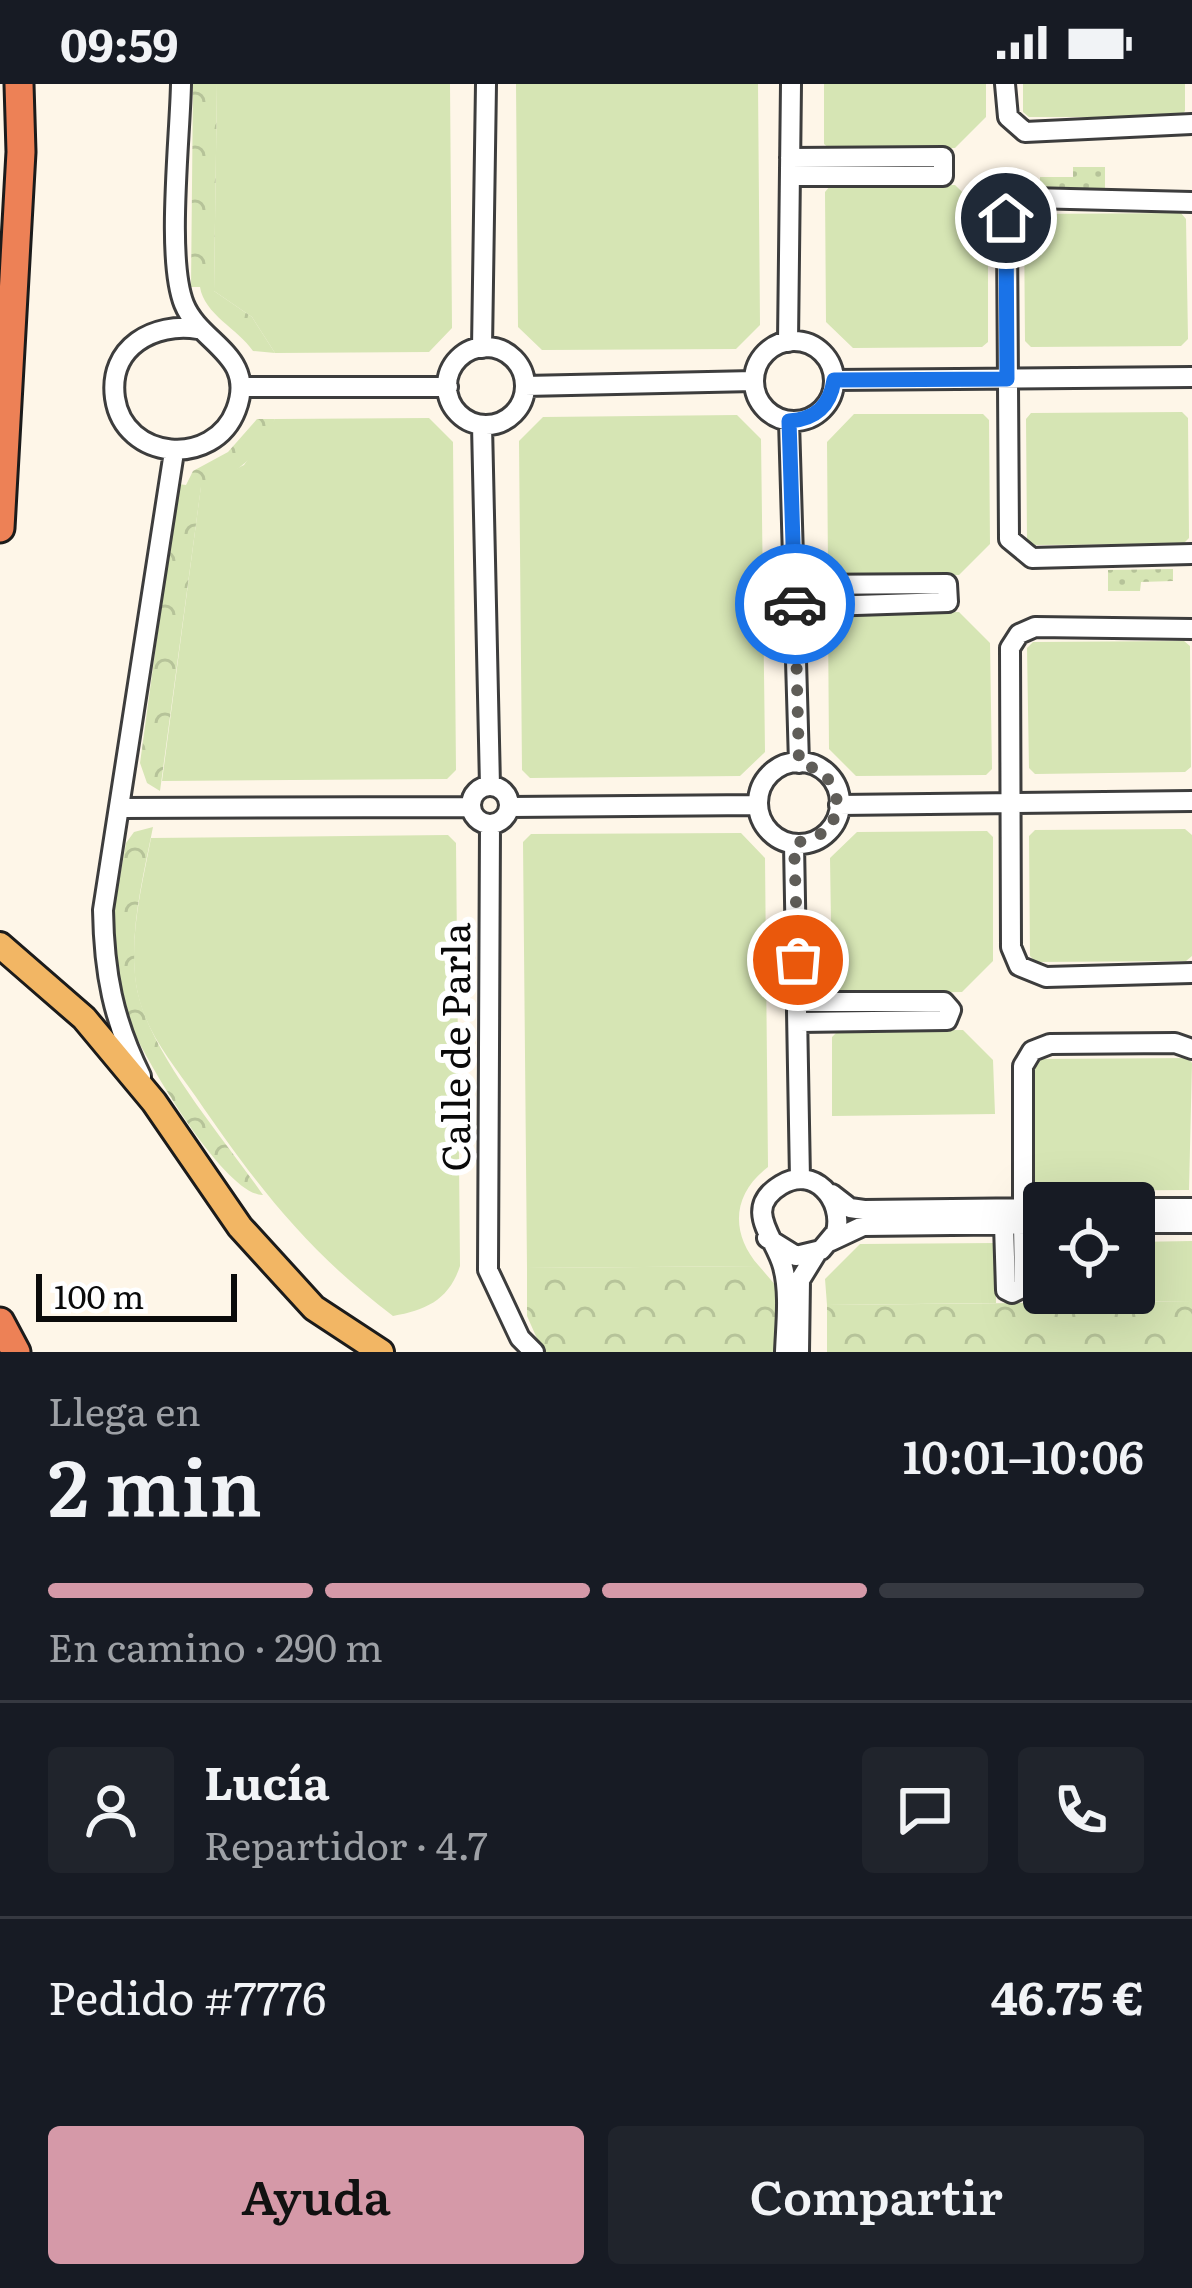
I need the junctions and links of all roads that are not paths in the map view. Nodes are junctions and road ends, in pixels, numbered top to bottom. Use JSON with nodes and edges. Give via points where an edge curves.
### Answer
{"nodes":[{"id":1,"x":20,"y":84,"type":"edge"},
{"id":2,"x":181,"y":84,"type":"edge"},
{"id":3,"x":486,"y":84,"type":"edge"},
{"id":4,"x":791,"y":84,"type":"edge"},
{"id":5,"x":1005,"y":84,"type":"edge"},
{"id":6,"x":1192,"y":124,"type":"edge"},
{"id":7,"x":790,"y":167,"type":"junction"},
{"id":8,"x":1192,"y":202,"type":"edge"},
{"id":9,"x":198,"y":328,"type":"junction"},
{"id":10,"x":788,"y":342,"type":"junction"},
{"id":11,"x":482,"y":348,"type":"junction"},
{"id":12,"x":1192,"y":377,"type":"edge"},
{"id":13,"x":1007,"y":379,"type":"junction"},
{"id":14,"x":834,"y":380,"type":"junction"},
{"id":15,"x":754,"y":381,"type":"junction"},
{"id":16,"x":241,"y":386,"type":"junction"},
{"id":17,"x":525,"y":386,"type":"junction"},
{"id":18,"x":448,"y":387,"type":"junction"},
{"id":19,"x":789,"y":421,"type":"junction"},
{"id":20,"x":482,"y":425,"type":"junction"},
{"id":21,"x":174,"y":452,"type":"junction"},
{"id":22,"x":0,"y":528,"type":"edge"},
{"id":23,"x":1192,"y":554,"type":"edge"},
{"id":24,"x":794,"y":585,"type":"junction"},
{"id":25,"x":795,"y":607,"type":"junction"},
{"id":26,"x":1192,"y":629,"type":"edge"},
{"id":27,"x":799,"y":763,"type":"junction"},
{"id":28,"x":490,"y":786,"type":"junction"},
{"id":29,"x":1192,"y":801,"type":"edge"},
{"id":30,"x":1009,"y":802,"type":"junction"},
{"id":31,"x":839,"y":805,"type":"junction"},
{"id":32,"x":758,"y":806,"type":"junction"},
{"id":33,"x":471,"y":807,"type":"junction"},
{"id":34,"x":510,"y":807,"type":"junction"},
{"id":35,"x":120,"y":808,"type":"junction"},
{"id":36,"x":490,"y":824,"type":"junction"},
{"id":37,"x":794,"y":844,"type":"junction"},
{"id":38,"x":0,"y":945,"type":"edge"},
{"id":39,"x":1192,"y":974,"type":"edge"},
{"id":40,"x":799,"y":1012,"type":"junction"},
{"id":41,"x":1192,"y":1048,"type":"edge"},
{"id":42,"x":154,"y":1102,"type":"junction"},
{"id":43,"x":800,"y":1179,"type":"junction"},
{"id":44,"x":1027,"y":1182,"type":"edge"},
{"id":45,"x":829,"y":1192,"type":"junction"},
{"id":46,"x":1155,"y":1208,"type":"edge"},
{"id":47,"x":1192,"y":1208,"type":"edge"},
{"id":48,"x":1023,"y":1218,"type":"edge"},
{"id":49,"x":1023,"y":1218,"type":"edge"},
{"id":50,"x":1192,"y":1222,"type":"edge"},
{"id":51,"x":1155,"y":1223,"type":"edge"},
{"id":52,"x":767,"y":1238,"type":"junction"},
{"id":53,"x":826,"y":1246,"type":"junction"},
{"id":54,"x":0,"y":1322,"type":"edge"},
{"id":55,"x":792,"y":1351,"type":"edge"},
{"id":56,"x":16,"y":1352,"type":"edge"},
{"id":57,"x":381,"y":1352,"type":"edge"},
{"id":58,"x":534,"y":1352,"type":"edge"}],
"edges":[{"from":1,"to":22,"type":"highway"},
{"from":2,"to":9,"type":"street","via":[[178,283]]},
{"from":3,"to":11,"type":"street"},
{"from":4,"to":7,"type":"street"},
{"from":5,"to":6,"type":"street","via":[[1005,110],[1025,132]]},
{"from":7,"to":7,"type":"street","via":[[943,176],[943,157]]},
{"from":7,"to":10,"type":"street"},
{"from":8,"to":13,"type":"street","via":[[1030,199],[1017,206],[1006,218]]},
{"from":9,"to":16,"type":"street","via":[[228,351]]},
{"from":9,"to":21,"type":"street","via":[[155,330],[136,341],[115,378],[115,400],[136,436]]},
{"from":10,"to":14,"type":"street","via":[[820,350]]},
{"from":10,"to":15,"type":"street","via":[[768,351]]},
{"from":11,"to":17,"type":"street","via":[[517,362]]},
{"from":11,"to":18,"type":"street","via":[[454,365]]},
{"from":12,"to":13,"type":"street"},
{"from":13,"to":14,"type":"street"},
{"from":13,"to":23,"type":"street","via":[[1009,539],[1016,549],[1032,558]]},
{"from":14,"to":19,"type":"street","via":[[825,406]]},
{"from":15,"to":17,"type":"street"},
{"from":15,"to":19,"type":"street","via":[[768,412]]},
{"from":16,"to":18,"type":"street"},
{"from":16,"to":21,"type":"street","via":[[228,426],[213,440]]},
{"from":17,"to":20,"type":"street","via":[[517,410]]},
{"from":18,"to":20,"type":"street","via":[[454,408]]},
{"from":19,"to":24,"type":"street"},
{"from":20,"to":28,"type":"street"},
{"from":21,"to":35,"type":"street"},
{"from":24,"to":25,"type":"street"},
{"from":24,"to":25,"type":"street","via":[[947,584],[948,602]]},
{"from":25,"to":27,"type":"street"},
{"from":26,"to":30,"type":"street","via":[[1040,627],[1019,634],[1010,648]]},
{"from":27,"to":31,"type":"street","via":[[825,772]]},
{"from":27,"to":32,"type":"street","via":[[766,779]]},
{"from":28,"to":33,"type":"street"},
{"from":28,"to":34,"type":"street","via":[[503,790]]},
{"from":29,"to":30,"type":"street"},
{"from":30,"to":31,"type":"street"},
{"from":30,"to":39,"type":"street","via":[[1011,946],[1019,966],[1046,977]]},
{"from":31,"to":37,"type":"street","via":[[829,831]]},
{"from":32,"to":34,"type":"street"},
{"from":32,"to":37,"type":"street","via":[[769,831]]},
{"from":33,"to":35,"type":"street"},
{"from":33,"to":36,"type":"street"},
{"from":34,"to":36,"type":"street"},
{"from":35,"to":42,"type":"street","via":[[103,910],[104,971],[118,1029]]},
{"from":36,"to":58,"type":"street","name":"Calle de Parla","via":[[488,1270]]},
{"from":37,"to":40,"type":"street"},
{"from":38,"to":42,"type":"main road","via":[[84,1018]]},
{"from":40,"to":40,"type":"street","via":[[946,1020],[951,1010],[944,1002]]},
{"from":40,"to":43,"type":"street"},
{"from":41,"to":44,"type":"street","via":[[1050,1044],[1032,1051],[1023,1066]]},
{"from":42,"to":57,"type":"main road","via":[[240,1227],[314,1308]]},
{"from":43,"to":45,"type":"street"},
{"from":43,"to":52,"type":"street","via":[[770,1194],[761,1216]]},
{"from":45,"to":48,"type":"street","via":[[864,1210]]},
{"from":45,"to":53,"type":"street","via":[[838,1211]]},
{"from":46,"to":47,"type":"street"},
{"from":49,"to":53,"type":"street","via":[[863,1226]]},
{"from":50,"to":51,"type":"street"},
{"from":52,"to":53,"type":"street","via":[[796,1256]]},
{"from":52,"to":55,"type":"street","via":[[783,1265]]},
{"from":53,"to":55,"type":"street","via":[[800,1280]]},
{"from":54,"to":56,"type":"highway"}]}
